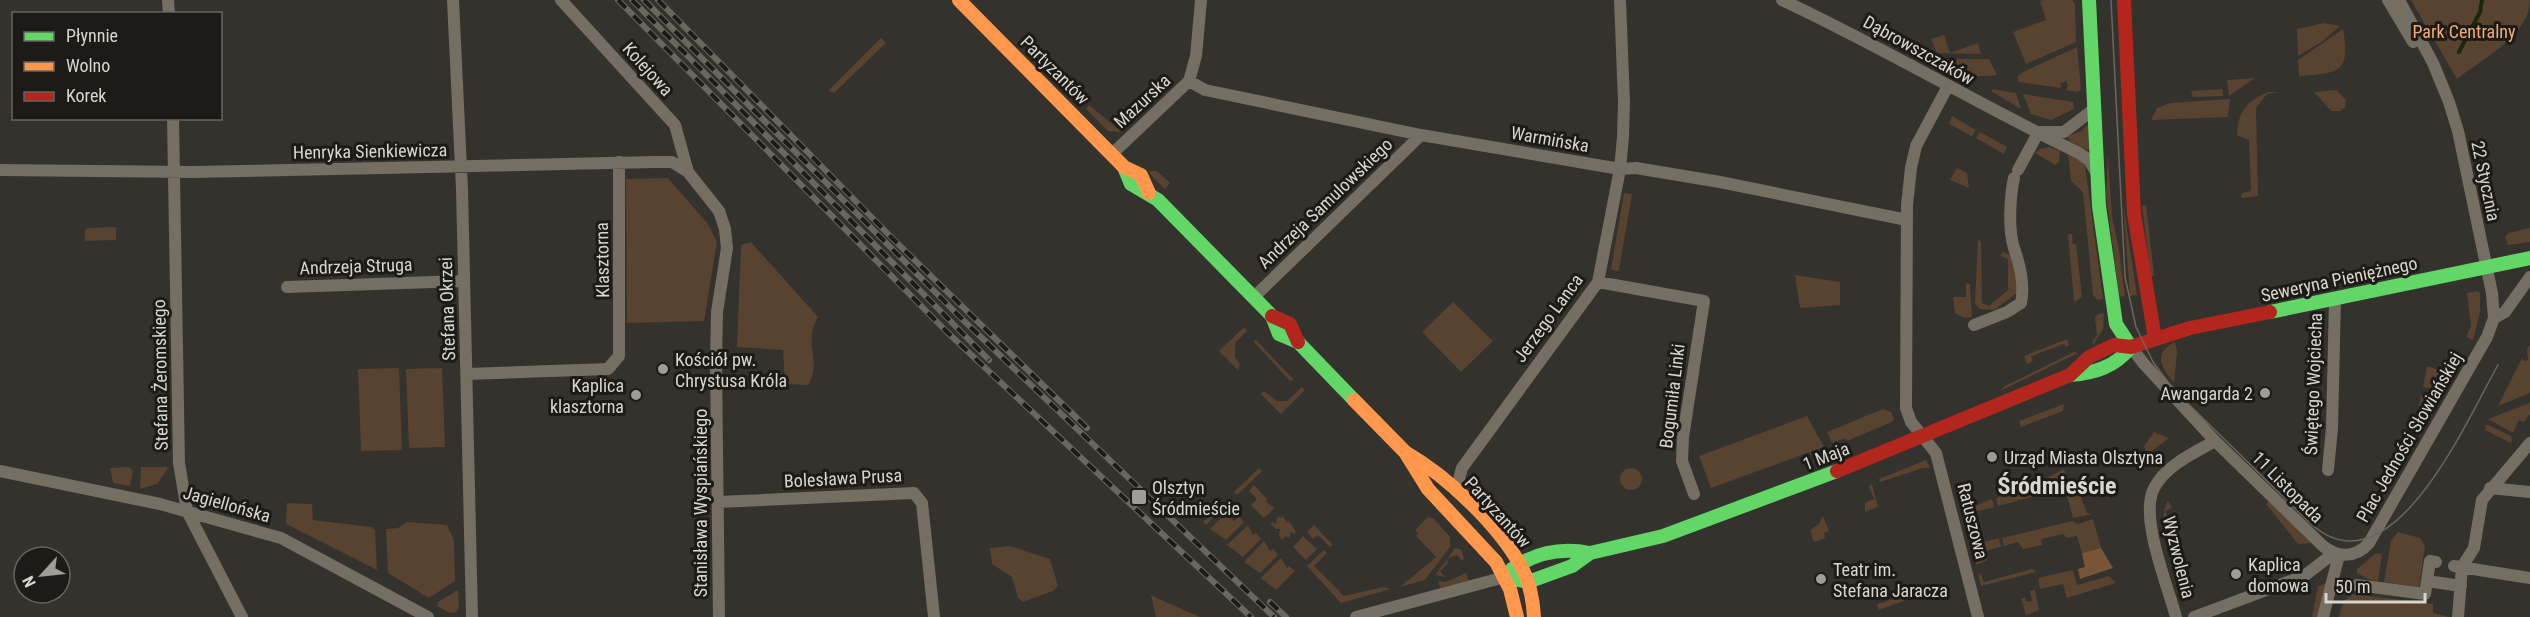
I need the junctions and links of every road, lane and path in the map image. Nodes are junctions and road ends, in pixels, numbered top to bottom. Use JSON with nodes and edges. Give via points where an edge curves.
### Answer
{"nodes":[{"id":1,"x":453,"y":0,"type":"edge"},
{"id":2,"x":561,"y":0,"type":"edge"},
{"id":3,"x":958,"y":0,"type":"edge"},
{"id":4,"x":1201,"y":0,"type":"edge"},
{"id":5,"x":1620,"y":0,"type":"edge"},
{"id":6,"x":1782,"y":0,"type":"edge"},
{"id":7,"x":2089,"y":0,"type":"edge"},
{"id":8,"x":2124,"y":0,"type":"edge"},
{"id":9,"x":2388,"y":0,"type":"edge"},
{"id":10,"x":2399,"y":0,"type":"edge"},
{"id":11,"x":1189,"y":81,"type":"junction"},
{"id":12,"x":1948,"y":86,"type":"junction"},
{"id":13,"x":2449,"y":102,"type":"junction"},
{"id":14,"x":2094,"y":109,"type":"junction"},
{"id":15,"x":173,"y":120,"type":"edge"},
{"id":16,"x":2038,"y":133,"type":"junction"},
{"id":17,"x":1421,"y":135,"type":"junction"},
{"id":18,"x":1112,"y":154,"type":"junction"},
{"id":19,"x":619,"y":162,"type":"junction"},
{"id":20,"x":460,"y":168,"type":"junction"},
{"id":21,"x":1620,"y":169,"type":"junction"},
{"id":22,"x":0,"y":170,"type":"edge"},
{"id":23,"x":688,"y":172,"type":"junction"},
{"id":24,"x":2096,"y":172,"type":"junction"},
{"id":25,"x":175,"y":173,"type":"junction"},
{"id":26,"x":1907,"y":220,"type":"junction"},
{"id":27,"x":2530,"y":258,"type":"edge"},
{"id":28,"x":2487,"y":267,"type":"junction"},
{"id":29,"x":2530,"y":277,"type":"edge"},
{"id":30,"x":463,"y":281,"type":"junction"},
{"id":31,"x":1598,"y":282,"type":"junction"},
{"id":32,"x":287,"y":287,"type":"dead end"},
{"id":33,"x":1254,"y":297,"type":"junction"},
{"id":34,"x":2335,"y":299,"type":"junction"},
{"id":35,"x":2494,"y":318,"type":"junction"},
{"id":36,"x":1974,"y":325,"type":"dead end"},
{"id":37,"x":2155,"y":338,"type":"junction"},
{"id":38,"x":2131,"y":347,"type":"junction"},
{"id":39,"x":467,"y":374,"type":"junction"},
{"id":40,"x":1924,"y":436,"type":"junction"},
{"id":41,"x":2215,"y":441,"type":"junction"},
{"id":42,"x":2530,"y":443,"type":"edge"},
{"id":43,"x":1405,"y":452,"type":"junction"},
{"id":44,"x":1462,"y":468,"type":"junction"},
{"id":45,"x":2328,"y":470,"type":"dead end"},
{"id":46,"x":0,"y":471,"type":"edge"},
{"id":47,"x":1441,"y":475,"type":"junction"},
{"id":48,"x":2490,"y":488,"type":"junction"},
{"id":49,"x":1456,"y":492,"type":"junction"},
{"id":50,"x":2530,"y":492,"type":"edge"},
{"id":51,"x":1694,"y":494,"type":"dead end"},
{"id":52,"x":718,"y":502,"type":"junction"},
{"id":53,"x":187,"y":510,"type":"junction"},
{"id":54,"x":1590,"y":553,"type":"junction"},
{"id":55,"x":2336,"y":554,"type":"junction"},
{"id":56,"x":2436,"y":562,"type":"dead end"},
{"id":57,"x":1519,"y":563,"type":"junction"},
{"id":58,"x":2458,"y":567,"type":"junction"},
{"id":59,"x":1505,"y":577,"type":"junction"},
{"id":60,"x":2530,"y":578,"type":"edge"},
{"id":61,"x":2427,"y":581,"type":"junction"},
{"id":62,"x":1528,"y":582,"type":"junction"},
{"id":63,"x":2357,"y":585,"type":"dead end"},
{"id":64,"x":2461,"y":586,"type":"junction"},
{"id":65,"x":242,"y":617,"type":"edge"},
{"id":66,"x":428,"y":617,"type":"edge"},
{"id":67,"x":472,"y":617,"type":"edge"},
{"id":68,"x":719,"y":617,"type":"edge"},
{"id":69,"x":934,"y":617,"type":"edge"},
{"id":70,"x":1356,"y":617,"type":"edge"},
{"id":71,"x":1517,"y":617,"type":"edge"},
{"id":72,"x":1534,"y":617,"type":"edge"},
{"id":73,"x":1978,"y":617,"type":"edge"},
{"id":74,"x":2176,"y":617,"type":"edge"},
{"id":75,"x":2194,"y":617,"type":"edge"},
{"id":76,"x":2324,"y":617,"type":"edge"},
{"id":77,"x":2458,"y":617,"type":"edge"}],
"edges":[{"from":1,"to":20,"type":"street","name":"Stefana Okrzei"},
{"from":2,"to":23,"type":"street","name":"Kolejowa","via":[[675,125]]},
{"from":3,"to":18,"type":"street","name":"Partyzantów"},
{"from":4,"to":11,"type":"street","name":"Mazurska","via":[[1196,56]]},
{"from":5,"to":21,"type":"street","name":"Jerzego Lanca","via":[[1624,102]]},
{"from":6,"to":12,"type":"street","name":"Dąbrowszczaków"},
{"from":7,"to":14,"type":"street"},
{"from":8,"to":37,"type":"street","via":[[2134,214]]},
{"from":9,"to":13,"type":"street","name":"22 Stycznia"},
{"from":10,"to":13,"type":"street","name":"22 Stycznia"},
{"from":11,"to":17,"type":"street","name":"Warmińska","via":[[1205,90]]},
{"from":11,"to":18,"type":"street","name":"Mazurska"},
{"from":12,"to":16,"type":"street","name":"Dąbrowszczaków"},
{"from":12,"to":26,"type":"street","name":"Ratuszowa","via":[[1916,146]]},
{"from":13,"to":28,"type":"street","name":"22 Stycznia"},
{"from":14,"to":16,"type":"street","via":[[2064,132]]},
{"from":14,"to":24,"type":"street"},
{"from":15,"to":25,"type":"street","name":"Stefana Żeromskiego"},
{"from":16,"to":24,"type":"street","name":"Dąbrowszczaków","via":[[2079,153]]},
{"from":16,"to":36,"type":"street","via":[[2016,174],[2011,194],[2021,303]]},
{"from":17,"to":21,"type":"street","name":"Warmińska"},
{"from":17,"to":33,"type":"street","name":"Andrzeja Samulowskiego"},
{"from":18,"to":33,"type":"street","name":"Partyzantów","via":[[1124,167],[1147,180],[1149,193]]},
{"from":19,"to":20,"type":"street","name":"Henryka Sienkiewicza"},
{"from":19,"to":23,"type":"street","name":"Henryka Sienkiewicza","via":[[672,162]]},
{"from":19,"to":39,"type":"street","name":"Klasztorna","via":[[619,356],[608,369]]},
{"from":20,"to":25,"type":"street","name":"Henryka Sienkiewicza"},
{"from":20,"to":30,"type":"street","name":"Stefana Okrzei"},
{"from":21,"to":26,"type":"street","name":"Warmińska","via":[[1692,177]]},
{"from":21,"to":31,"type":"street","name":"Jerzego Lanca"},
{"from":22,"to":25,"type":"street","name":"Henryka Sienkiewicza"},
{"from":23,"to":52,"type":"street","name":"Stanisława Wyspiańskiego","via":[[719,211],[727,248],[717,312]]},
{"from":24,"to":38,"type":"street","via":[[2112,305],[2116,324]]},
{"from":25,"to":53,"type":"street","name":"Stefana Żeromskiego","via":[[179,463]]},
{"from":26,"to":40,"type":"street","name":"Ratuszowa","via":[[1906,408],[1911,422]]},
{"from":27,"to":28,"type":"street","name":"Seweryna Pieniężnego"},
{"from":28,"to":34,"type":"street","name":"Seweryna Pieniężnego"},
{"from":28,"to":35,"type":"street"},
{"from":29,"to":35,"type":"street","name":"Plac Jedności Słowiańskiej","via":[[2505,312]]},
{"from":30,"to":32,"type":"street","name":"Andrzeja Struga"},
{"from":30,"to":39,"type":"street","name":"Stefana Okrzei"},
{"from":31,"to":44,"type":"street","name":"Jerzego Lanca"},
{"from":31,"to":51,"type":"street","name":"Bogumiła Linki","via":[[1704,301],[1683,437],[1682,461]]},
{"from":33,"to":43,"type":"street","name":"Partyzantów","via":[[1272,316],[1278,334],[1298,342]]},
{"from":34,"to":37,"type":"street","name":"Seweryna Pieniężnego"},
{"from":34,"to":45,"type":"street","name":"Świętego Wojciecha"},
{"from":35,"to":55,"type":"street","name":"Plac Jedności Słowiańskiej","via":[[2487,337],[2369,543],[2358,552]]},
{"from":37,"to":38,"type":"street","name":"Seweryna Pieniężnego"},
{"from":38,"to":40,"type":"street","name":"1 Maja","via":[[2114,345],[2089,357],[2070,375]]},
{"from":38,"to":41,"type":"street","name":"11 Listopada"},
{"from":39,"to":67,"type":"street","name":"Stefana Okrzei"},
{"from":40,"to":54,"type":"street","name":"1 Maja","via":[[1681,531]]},
{"from":40,"to":73,"type":"street","name":"Ratuszowa","via":[[1940,464]]},
{"from":41,"to":55,"type":"street","name":"11 Listopada","via":[[2318,542]]},
{"from":41,"to":74,"type":"street","name":"Wyzwolenia","via":[[2179,461],[2157,483],[2149,506],[2150,525]]},
{"from":42,"to":48,"type":"street"},
{"from":43,"to":47,"type":"street","name":"Partyzantów"},
{"from":43,"to":59,"type":"street","name":"Partyzantów","via":[[1428,489],[1496,562]]},
{"from":44,"to":47,"type":"street"},
{"from":44,"to":49,"type":"street","name":"Jerzego Lanca"},
{"from":46,"to":53,"type":"street","name":"Jagiellońska"},
{"from":47,"to":49,"type":"street","name":"Partyzantów"},
{"from":48,"to":50,"type":"street"},
{"from":48,"to":58,"type":"street","via":[[2482,501],[2474,548]]},
{"from":49,"to":57,"type":"street","name":"Partyzantów"},
{"from":52,"to":68,"type":"street","name":"Stanisława Wyspiańskiego"},
{"from":52,"to":69,"type":"street","name":"Bolesława Prusa","via":[[914,493],[922,503]]},
{"from":53,"to":65,"type":"street","name":"Stefana Żeromskiego"},
{"from":53,"to":66,"type":"street","name":"Jagiellońska","via":[[299,546]]},
{"from":54,"to":57,"type":"street","name":"1 Maja","via":[[1570,548]]},
{"from":54,"to":62,"type":"street","name":"1 Maja","via":[[1572,566]]},
{"from":55,"to":75,"type":"street","name":"Plac Jedności Słowiańskiej","via":[[2304,576]]},
{"from":55,"to":76,"type":"street"},
{"from":56,"to":61,"type":"street","via":[[2430,561]]},
{"from":57,"to":59,"type":"street","name":"1 Maja"},
{"from":57,"to":62,"type":"street","name":"Partyzantów"},
{"from":58,"to":60,"type":"street"},
{"from":58,"to":64,"type":"street"},
{"from":59,"to":62,"type":"street","name":"1 Maja"},
{"from":59,"to":70,"type":"street","name":"1 Maja"},
{"from":59,"to":71,"type":"street","name":"Partyzantów"},
{"from":61,"to":63,"type":"street","via":[[2425,594]]},
{"from":61,"to":64,"type":"street"},
{"from":62,"to":72,"type":"street","name":"Partyzantów"},
{"from":64,"to":77,"type":"street"}]}
